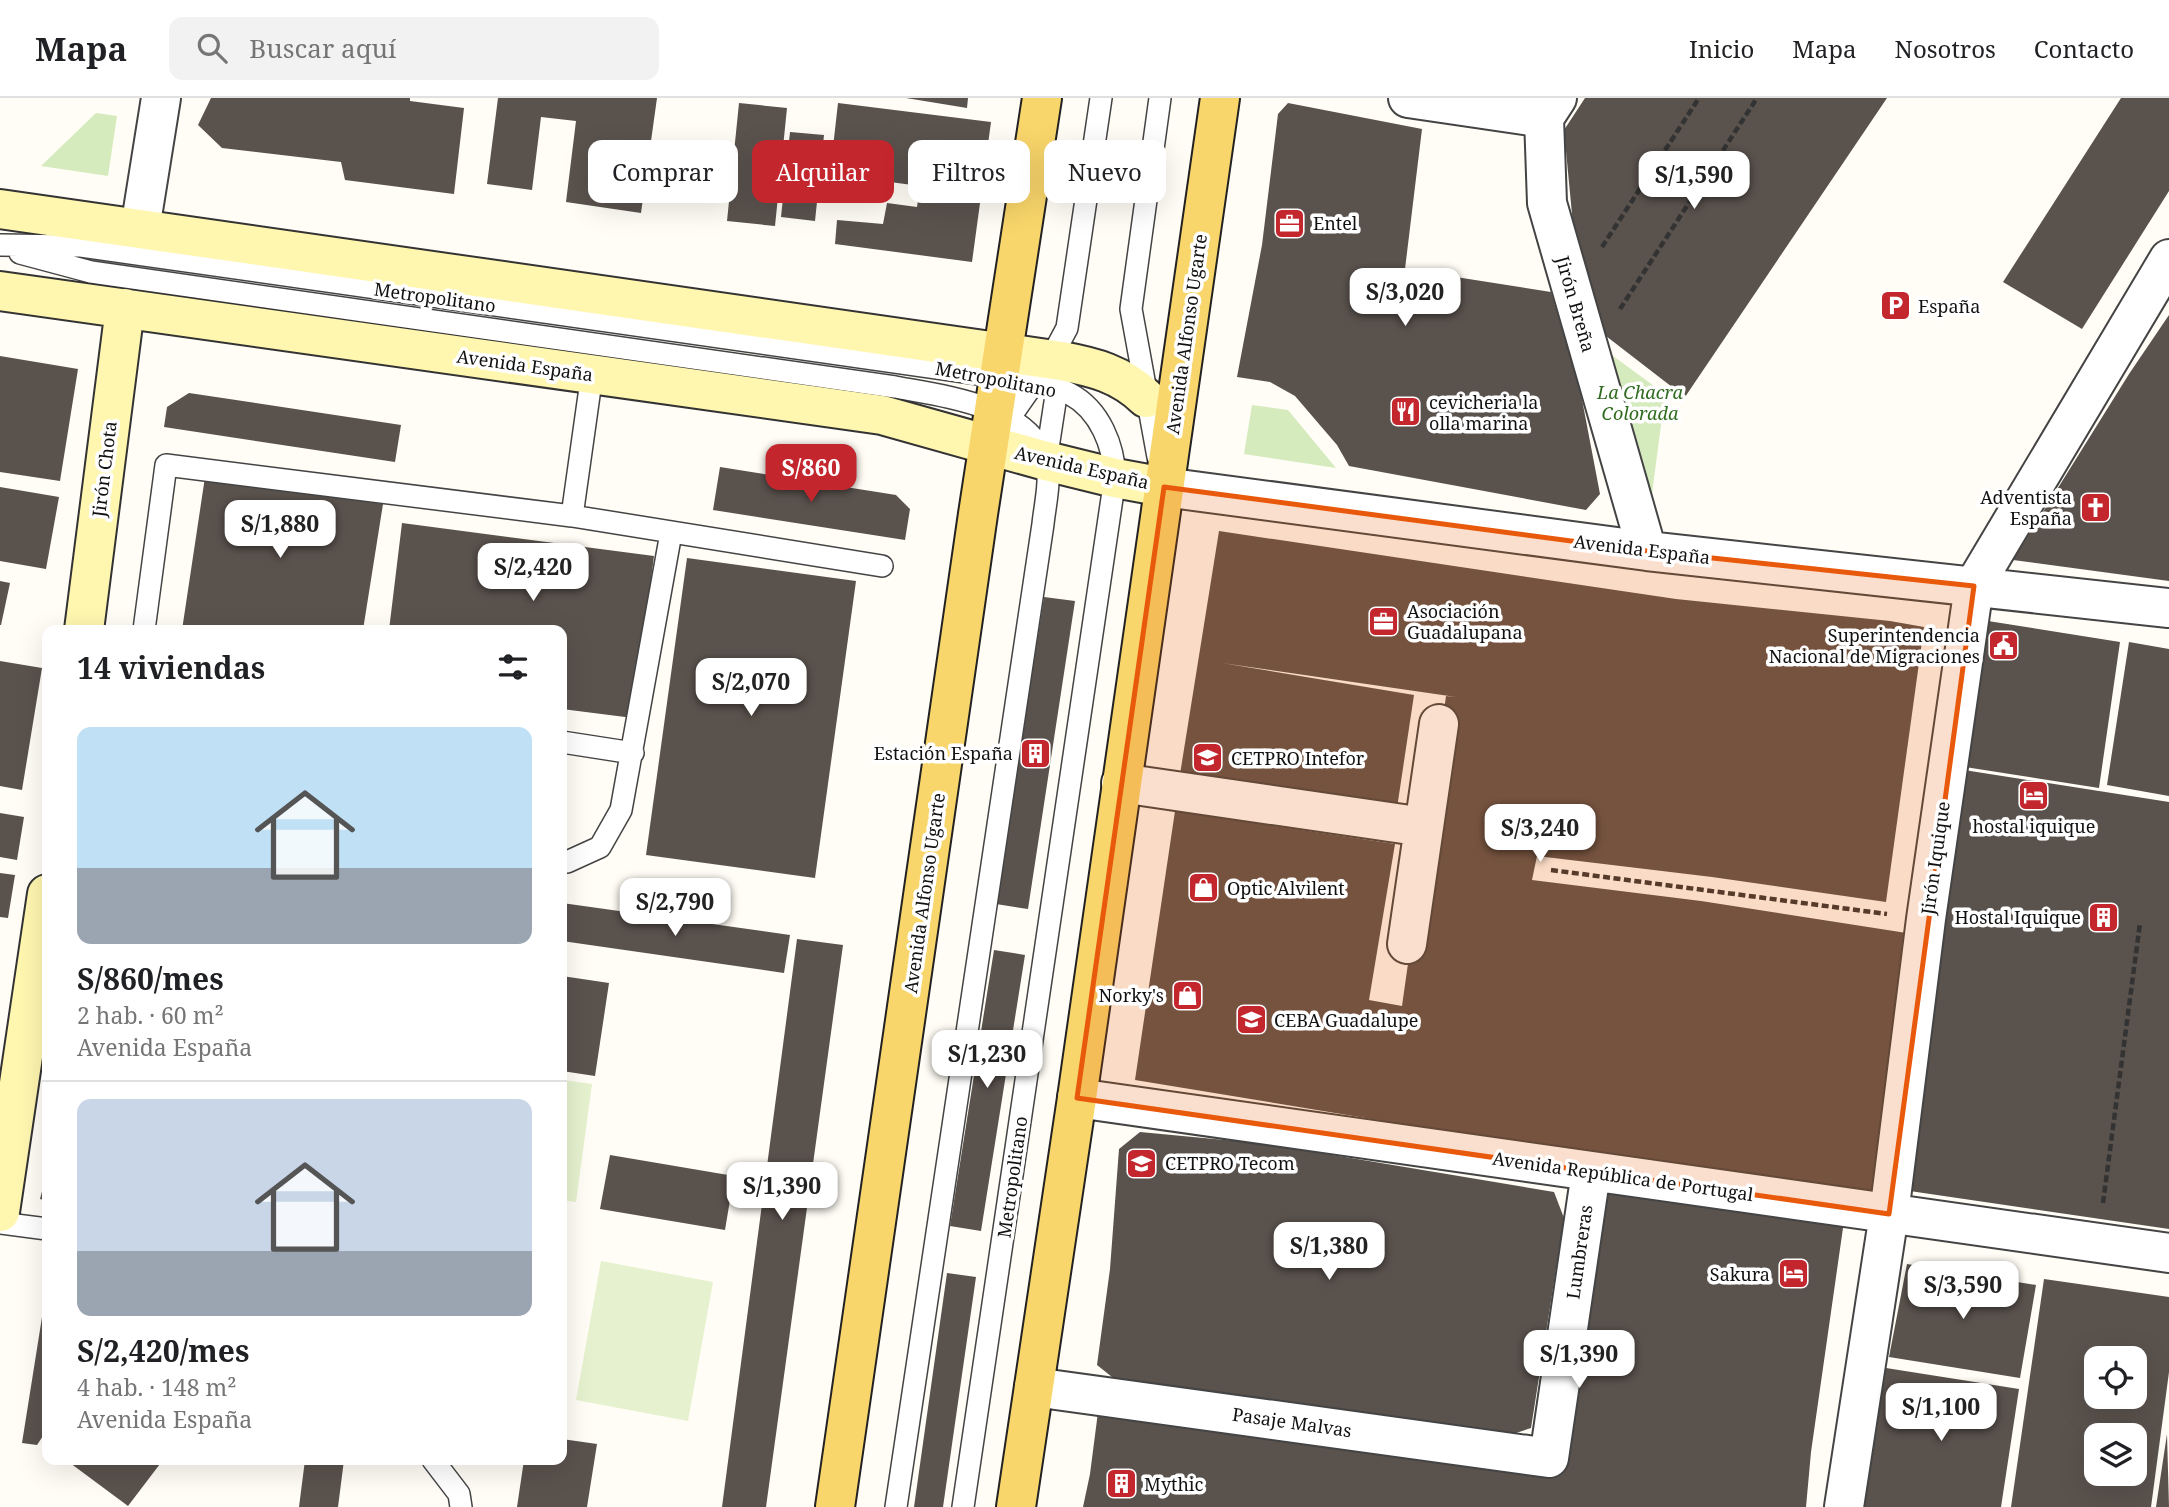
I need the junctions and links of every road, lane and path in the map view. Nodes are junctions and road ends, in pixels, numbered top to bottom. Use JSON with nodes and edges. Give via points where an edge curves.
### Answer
{"nodes":[{"id":1,"x":161,"y":98,"type":"edge"},
{"id":2,"x":1042,"y":98,"type":"edge"},
{"id":3,"x":1101,"y":98,"type":"edge"},
{"id":4,"x":1160,"y":98,"type":"edge"},
{"id":5,"x":1220,"y":98,"type":"edge"},
{"id":6,"x":1408,"y":98,"type":"edge"},
{"id":7,"x":1699,"y":98,"type":"edge"},
{"id":8,"x":1757,"y":98,"type":"edge"},
{"id":9,"x":1550,"y":108,"type":"edge"},
{"id":10,"x":0,"y":209,"type":"edge"},
{"id":11,"x":140,"y":229,"type":"junction"},
{"id":12,"x":0,"y":246,"type":"edge"},
{"id":13,"x":2169,"y":259,"type":"edge"},
{"id":14,"x":0,"y":291,"type":"edge"},
{"id":15,"x":1573,"y":292,"type":"junction"},
{"id":16,"x":125,"y":308,"type":"junction"},
{"id":17,"x":1591,"y":355,"type":"junction"},
{"id":18,"x":592,"y":374,"type":"junction"},
{"id":19,"x":1026,"y":383,"type":"junction"},
{"id":20,"x":1146,"y":398,"type":"junction"},
{"id":21,"x":1046,"y":461,"type":"junction"},
{"id":22,"x":1115,"y":478,"type":"junction"},
{"id":23,"x":1164,"y":487,"type":"junction"},
{"id":24,"x":572,"y":516,"type":"junction"},
{"id":25,"x":671,"y":533,"type":"junction"},
{"id":26,"x":1647,"y":551,"type":"junction"},
{"id":27,"x":882,"y":566,"type":"dead end"},
{"id":28,"x":1974,"y":586,"type":"junction"},
{"id":29,"x":2169,"y":608,"type":"edge"},
{"id":30,"x":84,"y":625,"type":"edge"},
{"id":31,"x":145,"y":625,"type":"edge"},
{"id":32,"x":1439,"y":724,"type":"dead end"},
{"id":33,"x":567,"y":743,"type":"edge"},
{"id":34,"x":633,"y":753,"type":"junction"},
{"id":35,"x":1121,"y":783,"type":"junction"},
{"id":36,"x":1424,"y":827,"type":"junction"},
{"id":37,"x":567,"y":862,"type":"edge"},
{"id":38,"x":1551,"y":870,"type":"dead end"},
{"id":39,"x":1926,"y":919,"type":"junction"},
{"id":40,"x":2140,"y":923,"type":"dead end"},
{"id":41,"x":42,"y":928,"type":"edge"},
{"id":42,"x":1407,"y":944,"type":"dead end"},
{"id":43,"x":1077,"y":1098,"type":"junction"},
{"id":44,"x":1591,"y":1172,"type":"junction"},
{"id":45,"x":0,"y":1212,"type":"edge"},
{"id":46,"x":1889,"y":1214,"type":"junction"},
{"id":47,"x":0,"y":1223,"type":"edge"},
{"id":48,"x":42,"y":1228,"type":"edge"},
{"id":49,"x":2098,"y":1243,"type":"junction"},
{"id":50,"x":2169,"y":1253,"type":"edge"},
{"id":51,"x":1034,"y":1387,"type":"junction"},
{"id":52,"x":1549,"y":1458,"type":"joint"},
{"id":53,"x":437,"y":1465,"type":"edge"},
{"id":54,"x":461,"y":1507,"type":"edge"},
{"id":55,"x":835,"y":1507,"type":"edge"},
{"id":56,"x":896,"y":1507,"type":"edge"},
{"id":57,"x":963,"y":1507,"type":"edge"},
{"id":58,"x":1016,"y":1507,"type":"edge"},
{"id":59,"x":1844,"y":1507,"type":"edge"}],
"edges":[{"from":1,"to":11,"type":"street"},
{"from":2,"to":19,"type":"main road","name":"Avenida Alfonso Ugarte"},
{"from":3,"to":19,"type":"lane","name":"Avenida Alfonso Ugarte"},
{"from":4,"to":20,"type":"lane","name":"Avenida Alfonso Ugarte","via":[[1131,309]]},
{"from":5,"to":23,"type":"main road","name":"Avenida Alfonso Ugarte"},
{"from":6,"to":9,"type":"street"},
{"from":7,"to":15,"type":"path"},
{"from":8,"to":17,"type":"path"},
{"from":9,"to":15,"type":"street","name":"Jirón Breña","via":[[1547,203]]},
{"from":10,"to":11,"type":"street","name":"Avenida España"},
{"from":11,"to":19,"type":"street","name":"Avenida España"},
{"from":12,"to":19,"type":"lane","name":"Metropolitano","via":[[81,246]]},
{"from":12,"to":19,"type":"lane","name":"Metropolitano","via":[[91,272],[871,383],[954,399]]},
{"from":13,"to":28,"type":"street","name":"Jirón Iquique"},
{"from":14,"to":16,"type":"street","name":"Avenida España"},
{"from":15,"to":17,"type":"street","name":"Jirón Breña"},
{"from":16,"to":18,"type":"street","name":"Avenida España"},
{"from":16,"to":30,"type":"street","name":"Jirón Chota"},
{"from":17,"to":26,"type":"street","name":"Jirón Breña"},
{"from":18,"to":19,"type":"street","name":"Avenida España","via":[[882,415]]},
{"from":18,"to":24,"type":"lane"},
{"from":19,"to":20,"type":"street","name":"Avenida España","via":[[1096,367],[1119,377]]},
{"from":19,"to":21,"type":"street","name":"Avenida España"},
{"from":19,"to":21,"type":"lane"},
{"from":19,"to":22,"type":"lane","name":"Metropolitano","via":[[1071,394],[1091,411],[1104,429]]},
{"from":19,"to":55,"type":"main road","name":"Avenida Alfonso Ugarte"},
{"from":20,"to":23,"type":"lane","name":"Avenida Alfonso Ugarte"},
{"from":21,"to":22,"type":"street","name":"Avenida España"},
{"from":21,"to":56,"type":"lane","via":[[1043,524]]},
{"from":22,"to":23,"type":"street","name":"Avenida España"},
{"from":22,"to":57,"type":"lane","name":"Metropolitano"},
{"from":23,"to":26,"type":"street","name":"Avenida España"},
{"from":23,"to":35,"type":"main road","name":"Avenida Alfonso Ugarte"},
{"from":24,"to":25,"type":"lane"},
{"from":24,"to":31,"type":"lane","via":[[166,465]]},
{"from":25,"to":27,"type":"lane"},
{"from":25,"to":34,"type":"lane"},
{"from":26,"to":28,"type":"street","name":"Avenida España"},
{"from":28,"to":29,"type":"street","name":"Avenida España"},
{"from":28,"to":39,"type":"street","name":"Jirón Iquique"},
{"from":32,"to":36,"type":"street"},
{"from":33,"to":34,"type":"lane"},
{"from":34,"to":37,"type":"lane","via":[[621,810],[600,847]]},
{"from":35,"to":36,"type":"street"},
{"from":35,"to":43,"type":"main road","name":"Avenida Alfonso Ugarte"},
{"from":36,"to":42,"type":"street"},
{"from":38,"to":39,"type":"path"},
{"from":39,"to":46,"type":"street","name":"Jirón Iquique"},
{"from":40,"to":49,"type":"path"},
{"from":41,"to":45,"type":"street"},
{"from":43,"to":44,"type":"street","name":"Avenida República de Portugal"},
{"from":43,"to":51,"type":"main road","name":"Avenida Alfonso Ugarte"},
{"from":44,"to":46,"type":"street","name":"Avenida República de Portugal"},
{"from":44,"to":52,"type":"street","name":"Lumbreras"},
{"from":46,"to":49,"type":"street","name":"Avenida República de Portugal"},
{"from":46,"to":59,"type":"street","name":"Jirón Iquique"},
{"from":47,"to":48,"type":"lane"},
{"from":49,"to":50,"type":"street","name":"Avenida República de Portugal"},
{"from":51,"to":52,"type":"street","name":"Pasaje Malvas"},
{"from":51,"to":58,"type":"main road","name":"Avenida Alfonso Ugarte"},
{"from":53,"to":54,"type":"lane","via":[[458,1494]]}]}
